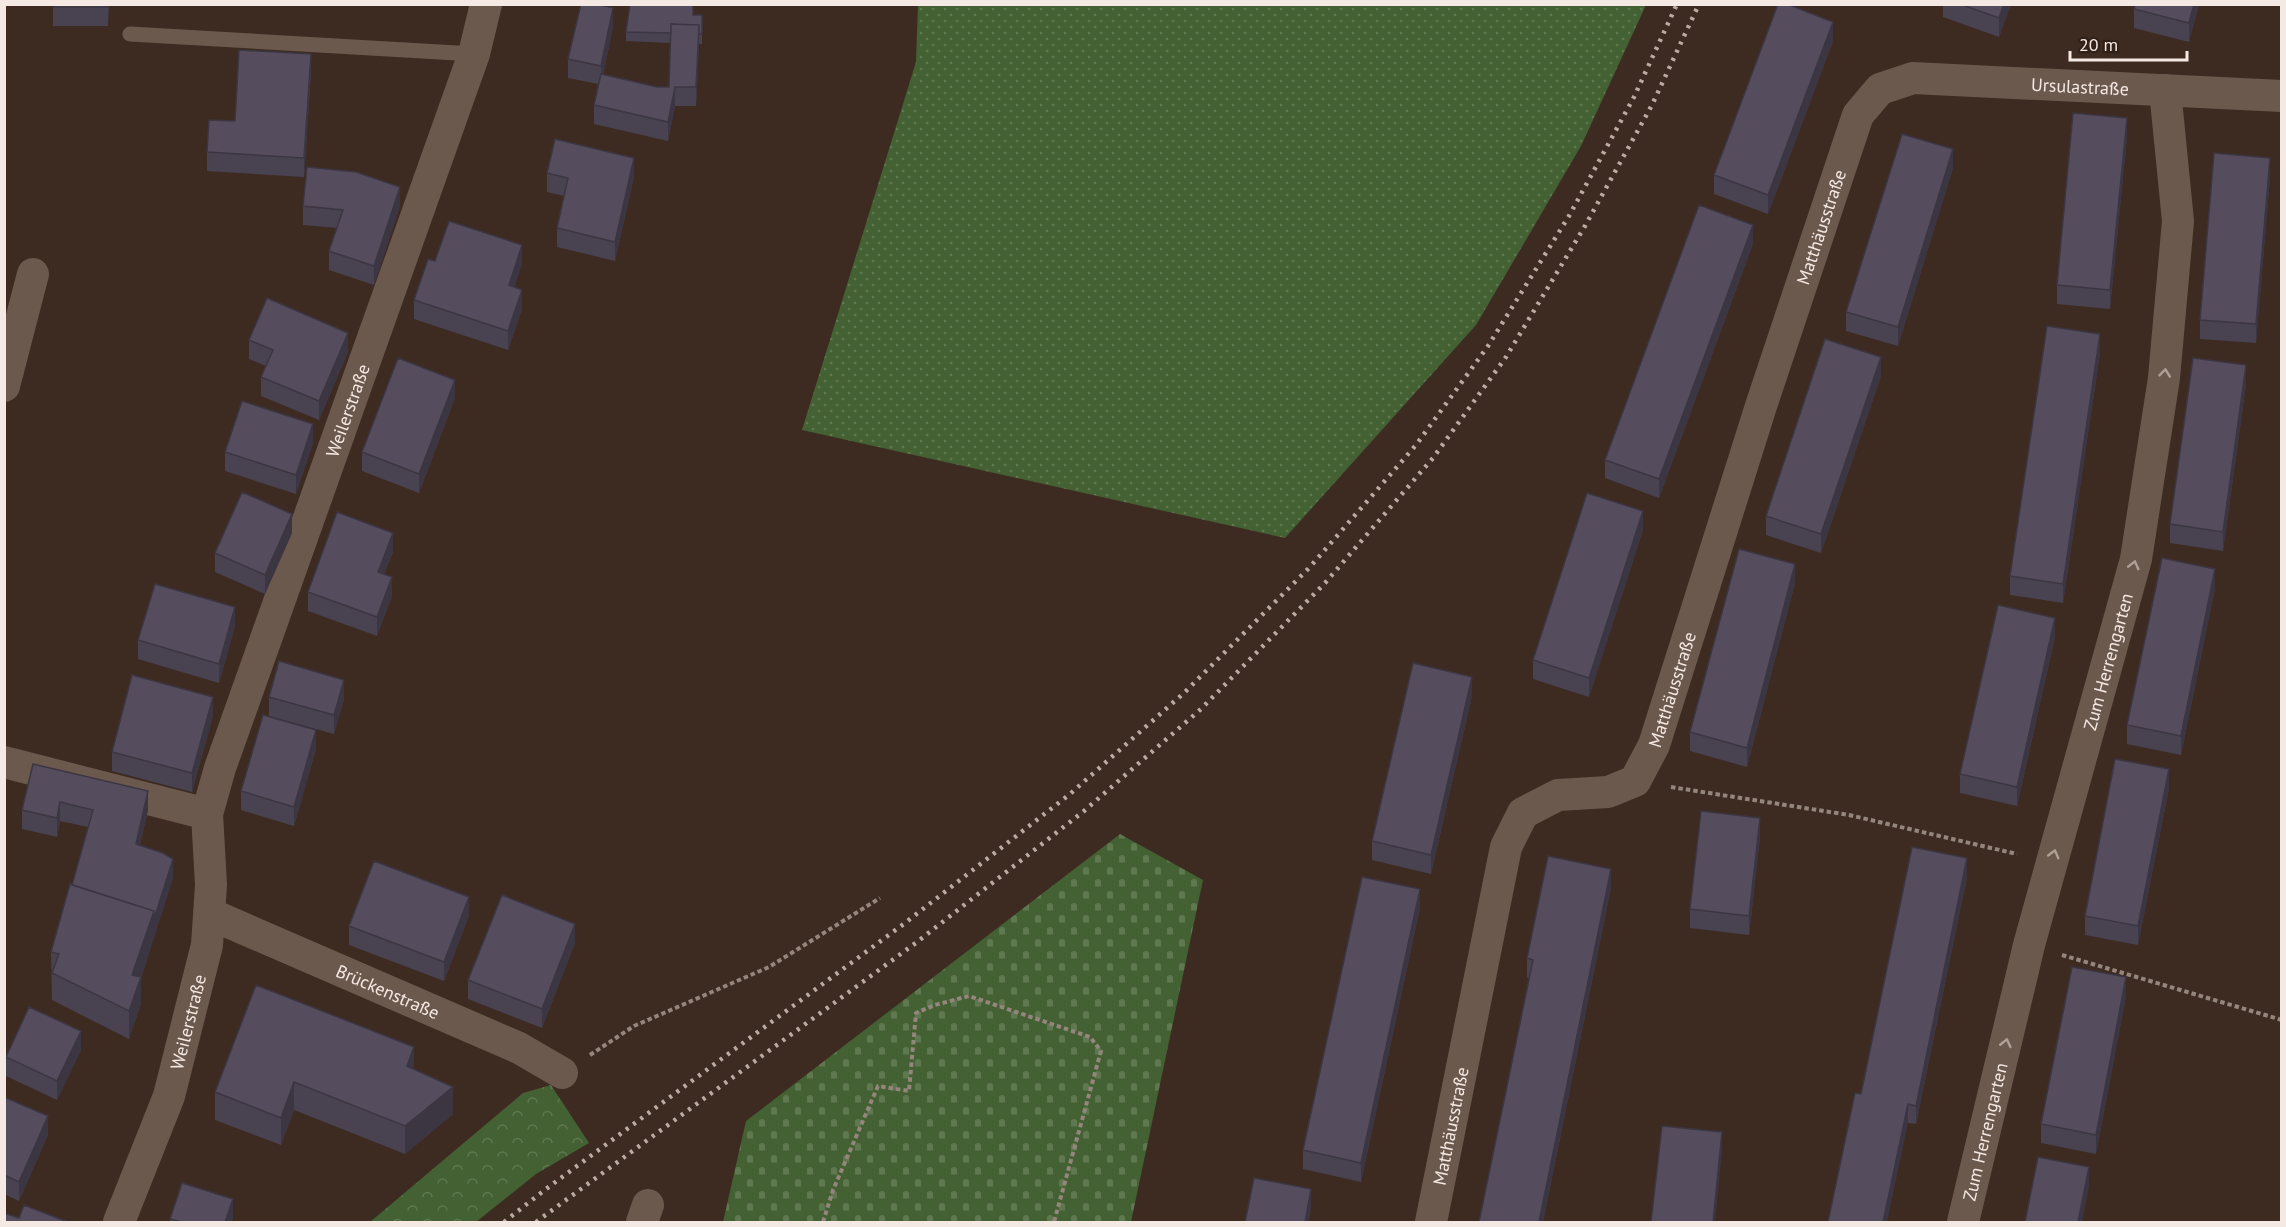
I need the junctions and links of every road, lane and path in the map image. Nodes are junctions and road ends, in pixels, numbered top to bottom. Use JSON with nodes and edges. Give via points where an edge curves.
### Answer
{"nodes":[{"id":1,"x":486,"y":4,"type":"edge"},
{"id":2,"x":130,"y":34,"type":"dead end"},
{"id":3,"x":474,"y":54,"type":"junction"},
{"id":4,"x":1880,"y":89,"type":"joint"},
{"id":5,"x":2165,"y":90,"type":"junction"},
{"id":6,"x":2282,"y":96,"type":"edge"},
{"id":7,"x":33,"y":274,"type":"dead end"},
{"id":8,"x":4,"y":386,"type":"edge"},
{"id":9,"x":4,"y":762,"type":"edge"},
{"id":10,"x":1635,"y":781,"type":"junction"},
{"id":11,"x":207,"y":813,"type":"junction"},
{"id":12,"x":2052,"y":862,"type":"junction"},
{"id":13,"x":880,"y":898,"type":"dead end"},
{"id":14,"x":210,"y":914,"type":"junction"},
{"id":15,"x":2029,"y":945,"type":"junction"},
{"id":16,"x":2282,"y":1020,"type":"edge"},
{"id":17,"x":562,"y":1073,"type":"joint"},
{"id":18,"x":119,"y":1222,"type":"edge"},
{"id":19,"x":823,"y":1222,"type":"edge"},
{"id":20,"x":1054,"y":1222,"type":"edge"},
{"id":21,"x":1431,"y":1222,"type":"edge"},
{"id":22,"x":1963,"y":1222,"type":"edge"}],
"edges":[{"from":1,"to":3,"type":"street","name":"Weilerstraße"},
{"from":2,"to":3,"type":"lane"},
{"from":3,"to":11,"type":"street","name":"Weilerstraße"},
{"from":4,"to":5,"type":"street","name":"Ursulastraße","via":[[1913,78]]},
{"from":4,"to":10,"type":"street","name":"Matthäusstraße","via":[[1858,116],[1764,395],[1654,745]]},
{"from":5,"to":6,"type":"street","name":"Ursulastraße"},
{"from":12,"to":5,"type":"street","name":"Zum Herrengarten","one_way":true,"via":[[2136,558],[2164,378],[2178,221]]},
{"from":7,"to":8,"type":"street"},
{"from":9,"to":11,"type":"street"},
{"from":10,"to":12,"type":"path","via":[[1848,815]]},
{"from":10,"to":21,"type":"street","name":"Matthäusstraße","via":[[1608,792],[1558,795],[1523,813],[1506,847]]},
{"from":11,"to":14,"type":"street","name":"Weilerstraße"},
{"from":12,"to":15,"type":"street","name":"Zum Herrengarten"},
{"from":13,"to":17,"type":"path","via":[[769,967],[634,1026]]},
{"from":14,"to":17,"type":"street","name":"Brückenstraße","via":[[519,1048]]},
{"from":14,"to":18,"type":"street","name":"Weilerstraße","via":[[207,945],[169,1096]]},
{"from":15,"to":16,"type":"path"},
{"from":22,"to":15,"type":"street","name":"Zum Herrengarten","one_way":true},
{"from":19,"to":20,"type":"path","via":[[878,1086],[909,1091],[916,1013],[969,996],[1090,1037],[1101,1051]]}]}
